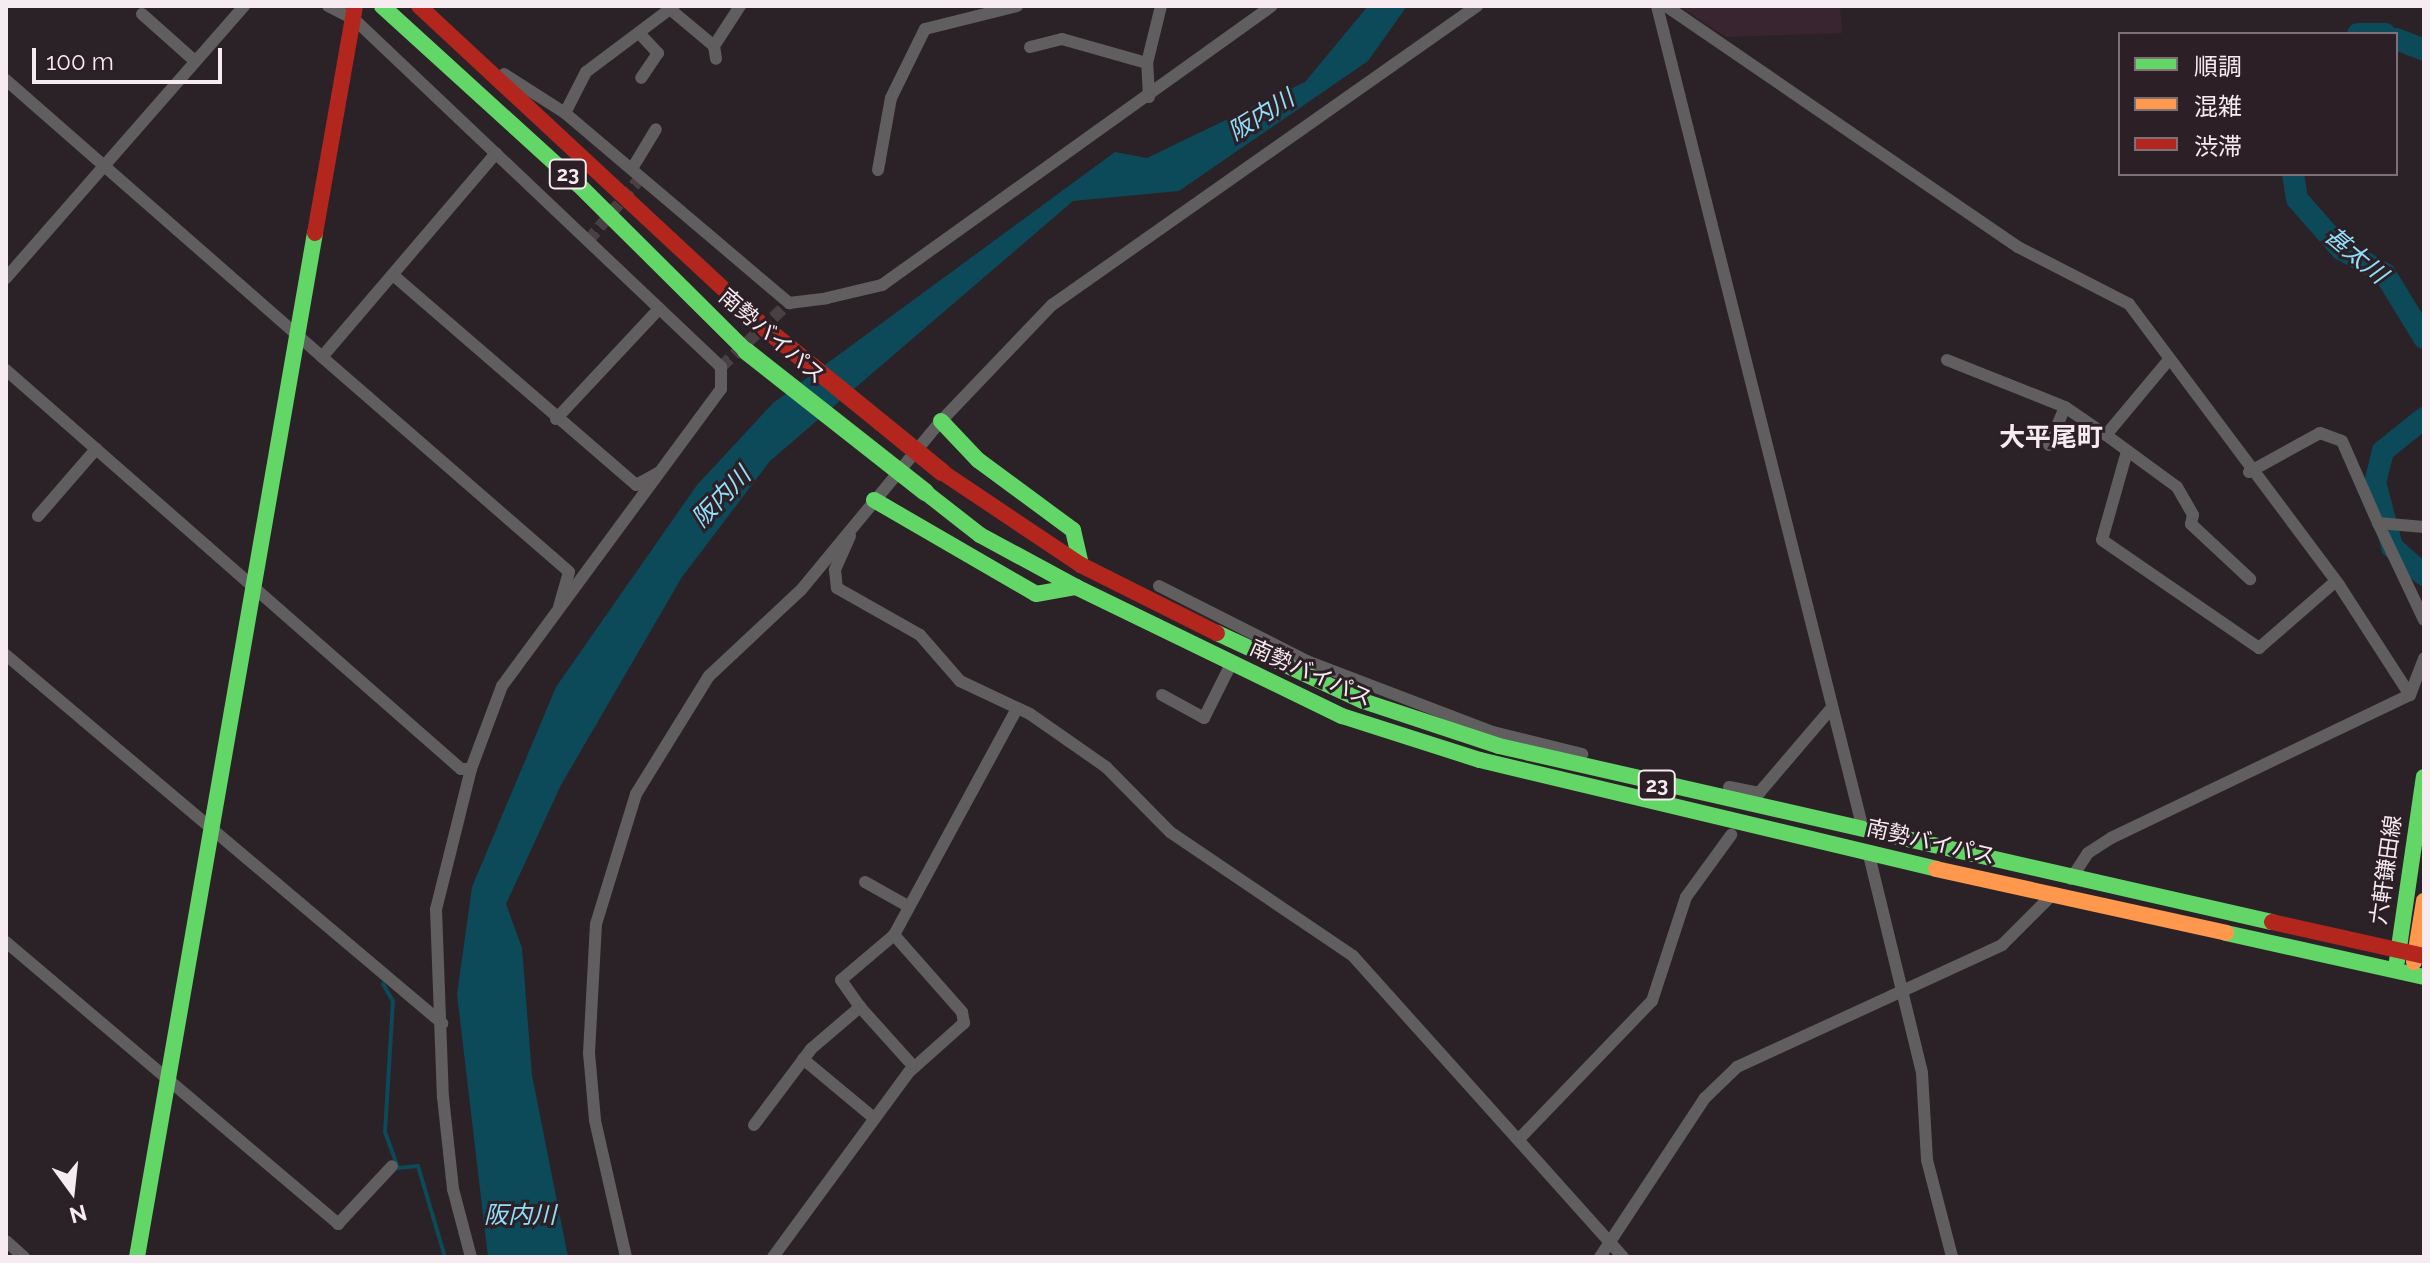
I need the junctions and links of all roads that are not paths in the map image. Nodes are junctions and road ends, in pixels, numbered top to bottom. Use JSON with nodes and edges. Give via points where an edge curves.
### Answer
{"nodes":[{"id":1,"x":244,"y":6,"type":"edge"},
{"id":2,"x":328,"y":6,"type":"edge"},
{"id":3,"x":382,"y":6,"type":"edge"},
{"id":4,"x":419,"y":6,"type":"edge"},
{"id":5,"x":740,"y":6,"type":"edge"},
{"id":6,"x":1017,"y":6,"type":"edge"},
{"id":7,"x":1161,"y":6,"type":"edge"},
{"id":8,"x":1271,"y":6,"type":"edge"},
{"id":9,"x":1477,"y":6,"type":"edge"},
{"id":10,"x":1657,"y":6,"type":"edge"},
{"id":11,"x":1666,"y":6,"type":"edge"},
{"id":12,"x":672,"y":8,"type":"edge"},
{"id":13,"x":354,"y":12,"type":"edge"},
{"id":14,"x":142,"y":14,"type":"dead end"},
{"id":15,"x":641,"y":35,"type":"junction"},
{"id":16,"x":1030,"y":47,"type":"dead end"},
{"id":17,"x":195,"y":61,"type":"junction"},
{"id":18,"x":1147,"y":63,"type":"junction"},
{"id":19,"x":486,"y":70,"type":"junction"},
{"id":20,"x":641,"y":78,"type":"dead end"},
{"id":21,"x":6,"y":80,"type":"edge"},
{"id":22,"x":1149,"y":97,"type":"junction"},
{"id":23,"x":565,"y":113,"type":"junction"},
{"id":24,"x":656,"y":129,"type":"dead end"},
{"id":25,"x":496,"y":153,"type":"junction"},
{"id":26,"x":106,"y":165,"type":"junction"},
{"id":27,"x":633,"y":167,"type":"junction"},
{"id":28,"x":878,"y":170,"type":"dead end"},
{"id":29,"x":393,"y":275,"type":"junction"},
{"id":30,"x":6,"y":278,"type":"edge"},
{"id":31,"x":657,"y":311,"type":"junction"},
{"id":32,"x":299,"y":337,"type":"junction"},
{"id":33,"x":322,"y":357,"type":"junction"},
{"id":34,"x":1947,"y":360,"type":"dead end"},
{"id":35,"x":2167,"y":362,"type":"junction"},
{"id":36,"x":6,"y":370,"type":"edge"},
{"id":37,"x":2065,"y":407,"type":"junction"},
{"id":38,"x":556,"y":419,"type":"junction"},
{"id":39,"x":941,"y":421,"type":"junction"},
{"id":40,"x":2106,"y":435,"type":"junction"},
{"id":41,"x":2049,"y":445,"type":"dead end"},
{"id":42,"x":96,"y":449,"type":"junction"},
{"id":43,"x":2126,"y":455,"type":"junction"},
{"id":44,"x":666,"y":468,"type":"junction"},
{"id":45,"x":2249,"y":472,"type":"junction"},
{"id":46,"x":874,"y":500,"type":"junction"},
{"id":47,"x":38,"y":516,"type":"dead end"},
{"id":48,"x":2378,"y":523,"type":"junction"},
{"id":49,"x":2424,"y":527,"type":"edge"},
{"id":50,"x":851,"y":529,"type":"junction"},
{"id":51,"x":1081,"y":565,"type":"junction"},
{"id":52,"x":2250,"y":579,"type":"dead end"},
{"id":53,"x":2336,"y":581,"type":"junction"},
{"id":54,"x":1159,"y":586,"type":"dead end"},
{"id":55,"x":254,"y":587,"type":"junction"},
{"id":56,"x":1076,"y":587,"type":"junction"},
{"id":57,"x":557,"y":613,"type":"junction"},
{"id":58,"x":2424,"y":620,"type":"edge"},
{"id":59,"x":6,"y":655,"type":"edge"},
{"id":60,"x":2424,"y":659,"type":"edge"},
{"id":61,"x":1231,"y":664,"type":"junction"},
{"id":62,"x":1162,"y":695,"type":"dead end"},
{"id":63,"x":2410,"y":695,"type":"junction"},
{"id":64,"x":1016,"y":710,"type":"junction"},
{"id":65,"x":1830,"y":710,"type":"junction"},
{"id":66,"x":471,"y":769,"type":"junction"},
{"id":67,"x":2424,"y":777,"type":"edge"},
{"id":68,"x":213,"y":828,"type":"junction"},
{"id":69,"x":1863,"y":831,"type":"junction"},
{"id":70,"x":1731,"y":835,"type":"dead end"},
{"id":71,"x":1868,"y":852,"type":"junction"},
{"id":72,"x":2072,"y":878,"type":"junction"},
{"id":73,"x":865,"y":882,"type":"dead end"},
{"id":74,"x":2053,"y":894,"type":"junction"},
{"id":75,"x":2424,"y":901,"type":"edge"},
{"id":76,"x":906,"y":905,"type":"junction"},
{"id":77,"x":894,"y":935,"type":"junction"},
{"id":78,"x":6,"y":942,"type":"edge"},
{"id":79,"x":2413,"y":953,"type":"edge"},
{"id":80,"x":2410,"y":974,"type":"edge"},
{"id":81,"x":1900,"y":988,"type":"junction"},
{"id":82,"x":860,"y":1007,"type":"junction"},
{"id":83,"x":442,"y":1023,"type":"junction"},
{"id":84,"x":803,"y":1059,"type":"junction"},
{"id":85,"x":914,"y":1067,"type":"junction"},
{"id":86,"x":170,"y":1084,"type":"junction"},
{"id":87,"x":874,"y":1118,"type":"junction"},
{"id":88,"x":754,"y":1125,"type":"dead end"},
{"id":89,"x":1519,"y":1139,"type":"junction"},
{"id":90,"x":392,"y":1166,"type":"dead end"},
{"id":91,"x":6,"y":1241,"type":"edge"},
{"id":92,"x":1608,"y":1245,"type":"junction"},
{"id":93,"x":24,"y":1257,"type":"edge"},
{"id":94,"x":137,"y":1257,"type":"edge"},
{"id":95,"x":471,"y":1257,"type":"edge"},
{"id":96,"x":626,"y":1257,"type":"edge"},
{"id":97,"x":773,"y":1257,"type":"edge"},
{"id":98,"x":1600,"y":1257,"type":"edge"},
{"id":99,"x":1623,"y":1257,"type":"edge"},
{"id":100,"x":1952,"y":1257,"type":"edge"}],
"edges":[{"from":1,"to":17,"type":"street"},
{"from":2,"to":13,"type":"street"},
{"from":3,"to":56,"type":"main road","name":"南勢バイパス","number":"23","bridge":true,"via":[[579,185],[746,351],[980,535]]},
{"from":4,"to":19,"type":"main road","name":"南勢バイパス","number":"23"},
{"from":5,"to":12,"type":"street","via":[[715,53]]},
{"from":6,"to":28,"type":"street","via":[[925,29],[911,46],[891,98]]},
{"from":7,"to":18,"type":"street"},
{"from":8,"to":22,"type":"street"},
{"from":9,"to":39,"type":"street","via":[[1052,305]]},
{"from":10,"to":65,"type":"street"},
{"from":11,"to":35,"type":"street","via":[[2018,247],[2129,304]]},
{"from":12,"to":15,"type":"street"},
{"from":13,"to":25,"type":"street"},
{"from":13,"to":32,"type":"main road"},
{"from":14,"to":17,"type":"street"},
{"from":15,"to":20,"type":"street","via":[[658,53]]},
{"from":15,"to":23,"type":"street","via":[[586,72]]},
{"from":16,"to":18,"type":"street","via":[[1062,39]]},
{"from":17,"to":26,"type":"street"},
{"from":18,"to":22,"type":"street"},
{"from":19,"to":23,"type":"street","via":[[491,65]]},
{"from":19,"to":51,"type":"main road","name":"南勢バイパス","number":"23","bridge":true,"via":[[766,329],[942,472]]},
{"from":21,"to":26,"type":"street"},
{"from":22,"to":27,"type":"street","via":[[882,285],[827,298],[789,303]]},
{"from":23,"to":27,"type":"street"},
{"from":24,"to":27,"type":"street"},
{"from":25,"to":29,"type":"street"},
{"from":25,"to":31,"type":"street"},
{"from":26,"to":30,"type":"street"},
{"from":26,"to":32,"type":"street"},
{"from":29,"to":33,"type":"street"},
{"from":29,"to":38,"type":"street"},
{"from":31,"to":38,"type":"street"},
{"from":31,"to":44,"type":"street","via":[[721,367],[721,389]]},
{"from":32,"to":33,"type":"street"},
{"from":32,"to":55,"type":"main road"},
{"from":33,"to":57,"type":"street","via":[[569,572]]},
{"from":34,"to":37,"type":"street"},
{"from":35,"to":40,"type":"street"},
{"from":35,"to":45,"type":"street"},
{"from":36,"to":42,"type":"street"},
{"from":37,"to":40,"type":"street"},
{"from":37,"to":41,"type":"street"},
{"from":38,"to":44,"type":"street","via":[[636,485]]},
{"from":39,"to":46,"type":"street"},
{"from":39,"to":51,"type":"main road","via":[[978,460],[1073,530]]},
{"from":40,"to":43,"type":"street"},
{"from":42,"to":47,"type":"street"},
{"from":42,"to":55,"type":"street"},
{"from":43,"to":52,"type":"street","via":[[2177,487],[2193,515],[2191,524]]},
{"from":43,"to":53,"type":"street","via":[[2102,540],[2259,648]]},
{"from":44,"to":57,"type":"street"},
{"from":45,"to":48,"type":"street","via":[[2320,433],[2342,441]]},
{"from":45,"to":53,"type":"street"},
{"from":46,"to":50,"type":"street"},
{"from":46,"to":56,"type":"main road","via":[[1036,594]]},
{"from":48,"to":49,"type":"street"},
{"from":48,"to":58,"type":"street"},
{"from":50,"to":64,"type":"street","via":[[835,570],[837,588],[920,635],[960,681]]},
{"from":50,"to":96,"type":"street","via":[[801,590],[709,676],[636,794],[612,853],[596,924],[589,1053],[595,1120]]},
{"from":51,"to":69,"type":"main road","name":"南勢バイパス","number":"23","via":[[1363,701],[1499,746]]},
{"from":53,"to":63,"type":"street"},
{"from":54,"to":65,"type":"street","via":[[1307,661],[1493,732],[1759,793]]},
{"from":55,"to":66,"type":"street","via":[[461,769]]},
{"from":55,"to":68,"type":"main road"},
{"from":56,"to":61,"type":"main road","name":"南勢バイパス","number":"23"},
{"from":57,"to":66,"type":"street","via":[[502,686]]},
{"from":59,"to":68,"type":"street"},
{"from":60,"to":63,"type":"street","via":[[2419,687]]},
{"from":61,"to":62,"type":"street","via":[[1204,718]]},
{"from":61,"to":71,"type":"main road","name":"南勢バイパス","number":"23","via":[[1342,716],[1480,760]]},
{"from":63,"to":72,"type":"street","via":[[2111,838],[2088,853]]},
{"from":64,"to":76,"type":"street"},
{"from":64,"to":89,"type":"street","via":[[1106,767],[1170,832],[1353,956]]},
{"from":65,"to":69,"type":"street"},
{"from":66,"to":83,"type":"street","via":[[436,909]]},
{"from":67,"to":79,"type":"main road","name":"六軒鎌田線"},
{"from":68,"to":83,"type":"street"},
{"from":68,"to":86,"type":"main road"},
{"from":69,"to":71,"type":"street"},
{"from":69,"to":72,"type":"main road","name":"南勢バイパス","number":"23"},
{"from":70,"to":89,"type":"street","via":[[1686,897],[1652,1001]]},
{"from":71,"to":74,"type":"main road","name":"南勢バイパス","number":"23"},
{"from":71,"to":81,"type":"street"},
{"from":72,"to":74,"type":"street"},
{"from":72,"to":79,"type":"main road","name":"南勢バイパス","number":"23"},
{"from":73,"to":76,"type":"street"},
{"from":74,"to":80,"type":"main road","name":"南勢バイパス","number":"23"},
{"from":74,"to":81,"type":"street","via":[[2002,945]]},
{"from":75,"to":79,"type":"main road","name":"六軒鎌田線"},
{"from":76,"to":77,"type":"street"},
{"from":77,"to":82,"type":"street","via":[[841,980]]},
{"from":77,"to":85,"type":"street","via":[[962,1012],[964,1023]]},
{"from":78,"to":86,"type":"street"},
{"from":79,"to":80,"type":"main road","name":"六軒鎌田線"},
{"from":81,"to":92,"type":"street","via":[[1737,1067],[1705,1098]]},
{"from":81,"to":100,"type":"street","via":[[1922,1073],[1927,1160]]},
{"from":82,"to":84,"type":"street"},
{"from":82,"to":85,"type":"street"},
{"from":83,"to":95,"type":"street","via":[[453,1189]]},
{"from":84,"to":87,"type":"street"},
{"from":84,"to":88,"type":"street"},
{"from":85,"to":87,"type":"street"},
{"from":86,"to":90,"type":"street","via":[[338,1224]]},
{"from":86,"to":94,"type":"main road"},
{"from":87,"to":97,"type":"street"},
{"from":89,"to":92,"type":"street"},
{"from":91,"to":93,"type":"street"},
{"from":92,"to":98,"type":"street"},
{"from":92,"to":99,"type":"street"}]}
